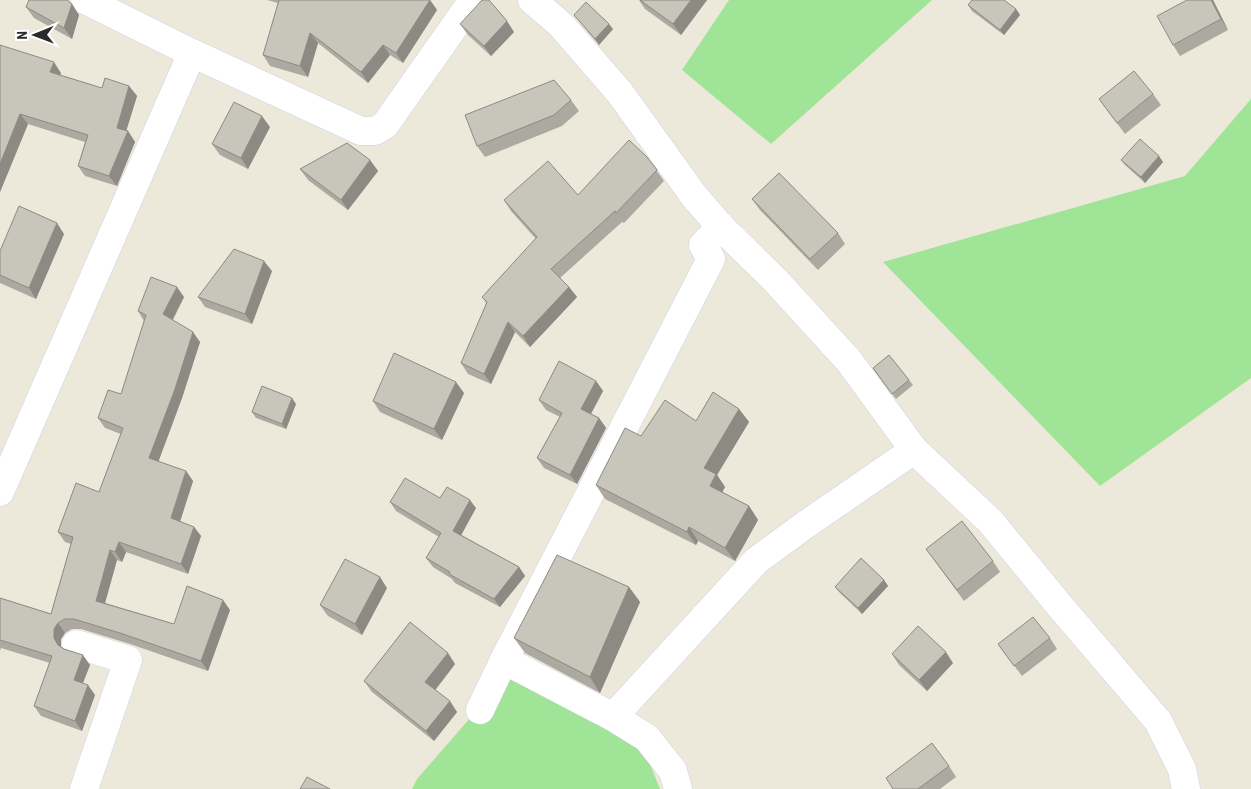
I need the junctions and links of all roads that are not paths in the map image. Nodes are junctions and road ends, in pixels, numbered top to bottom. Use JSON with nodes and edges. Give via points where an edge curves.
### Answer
{"nodes":[{"id":1,"x":85,"y":0,"type":"edge"},
{"id":2,"x":473,"y":0,"type":"edge"},
{"id":3,"x":532,"y":0,"type":"edge"},
{"id":4,"x":192,"y":53,"type":"junction"},
{"id":5,"x":721,"y":226,"type":"junction"},
{"id":6,"x":914,"y":450,"type":"junction"},
{"id":7,"x":0,"y":492,"type":"edge"},
{"id":8,"x":76,"y":644,"type":"dead end"},
{"id":9,"x":504,"y":660,"type":"junction"},
{"id":10,"x":480,"y":710,"type":"dead end"},
{"id":11,"x":613,"y":717,"type":"junction"},
{"id":12,"x":84,"y":789,"type":"edge"},
{"id":13,"x":678,"y":789,"type":"edge"},
{"id":14,"x":1186,"y":789,"type":"edge"}],
"edges":[{"from":1,"to":4,"type":"street"},
{"from":2,"to":4,"type":"street","via":[[385,125],[375,131],[361,131]]},
{"from":3,"to":5,"type":"street","via":[[562,25],[620,93],[694,196]]},
{"from":4,"to":7,"type":"street"},
{"from":5,"to":6,"type":"street","via":[[849,361]]},
{"from":5,"to":9,"type":"street","via":[[703,245],[711,259]]},
{"from":6,"to":11,"type":"street","via":[[756,561]]},
{"from":6,"to":14,"type":"street","via":[[990,521],[1158,721],[1182,769]]},
{"from":8,"to":12,"type":"street","via":[[128,660]]},
{"from":9,"to":10,"type":"street"},
{"from":9,"to":11,"type":"street"},
{"from":11,"to":13,"type":"street","via":[[647,738],[672,771]]}]}
